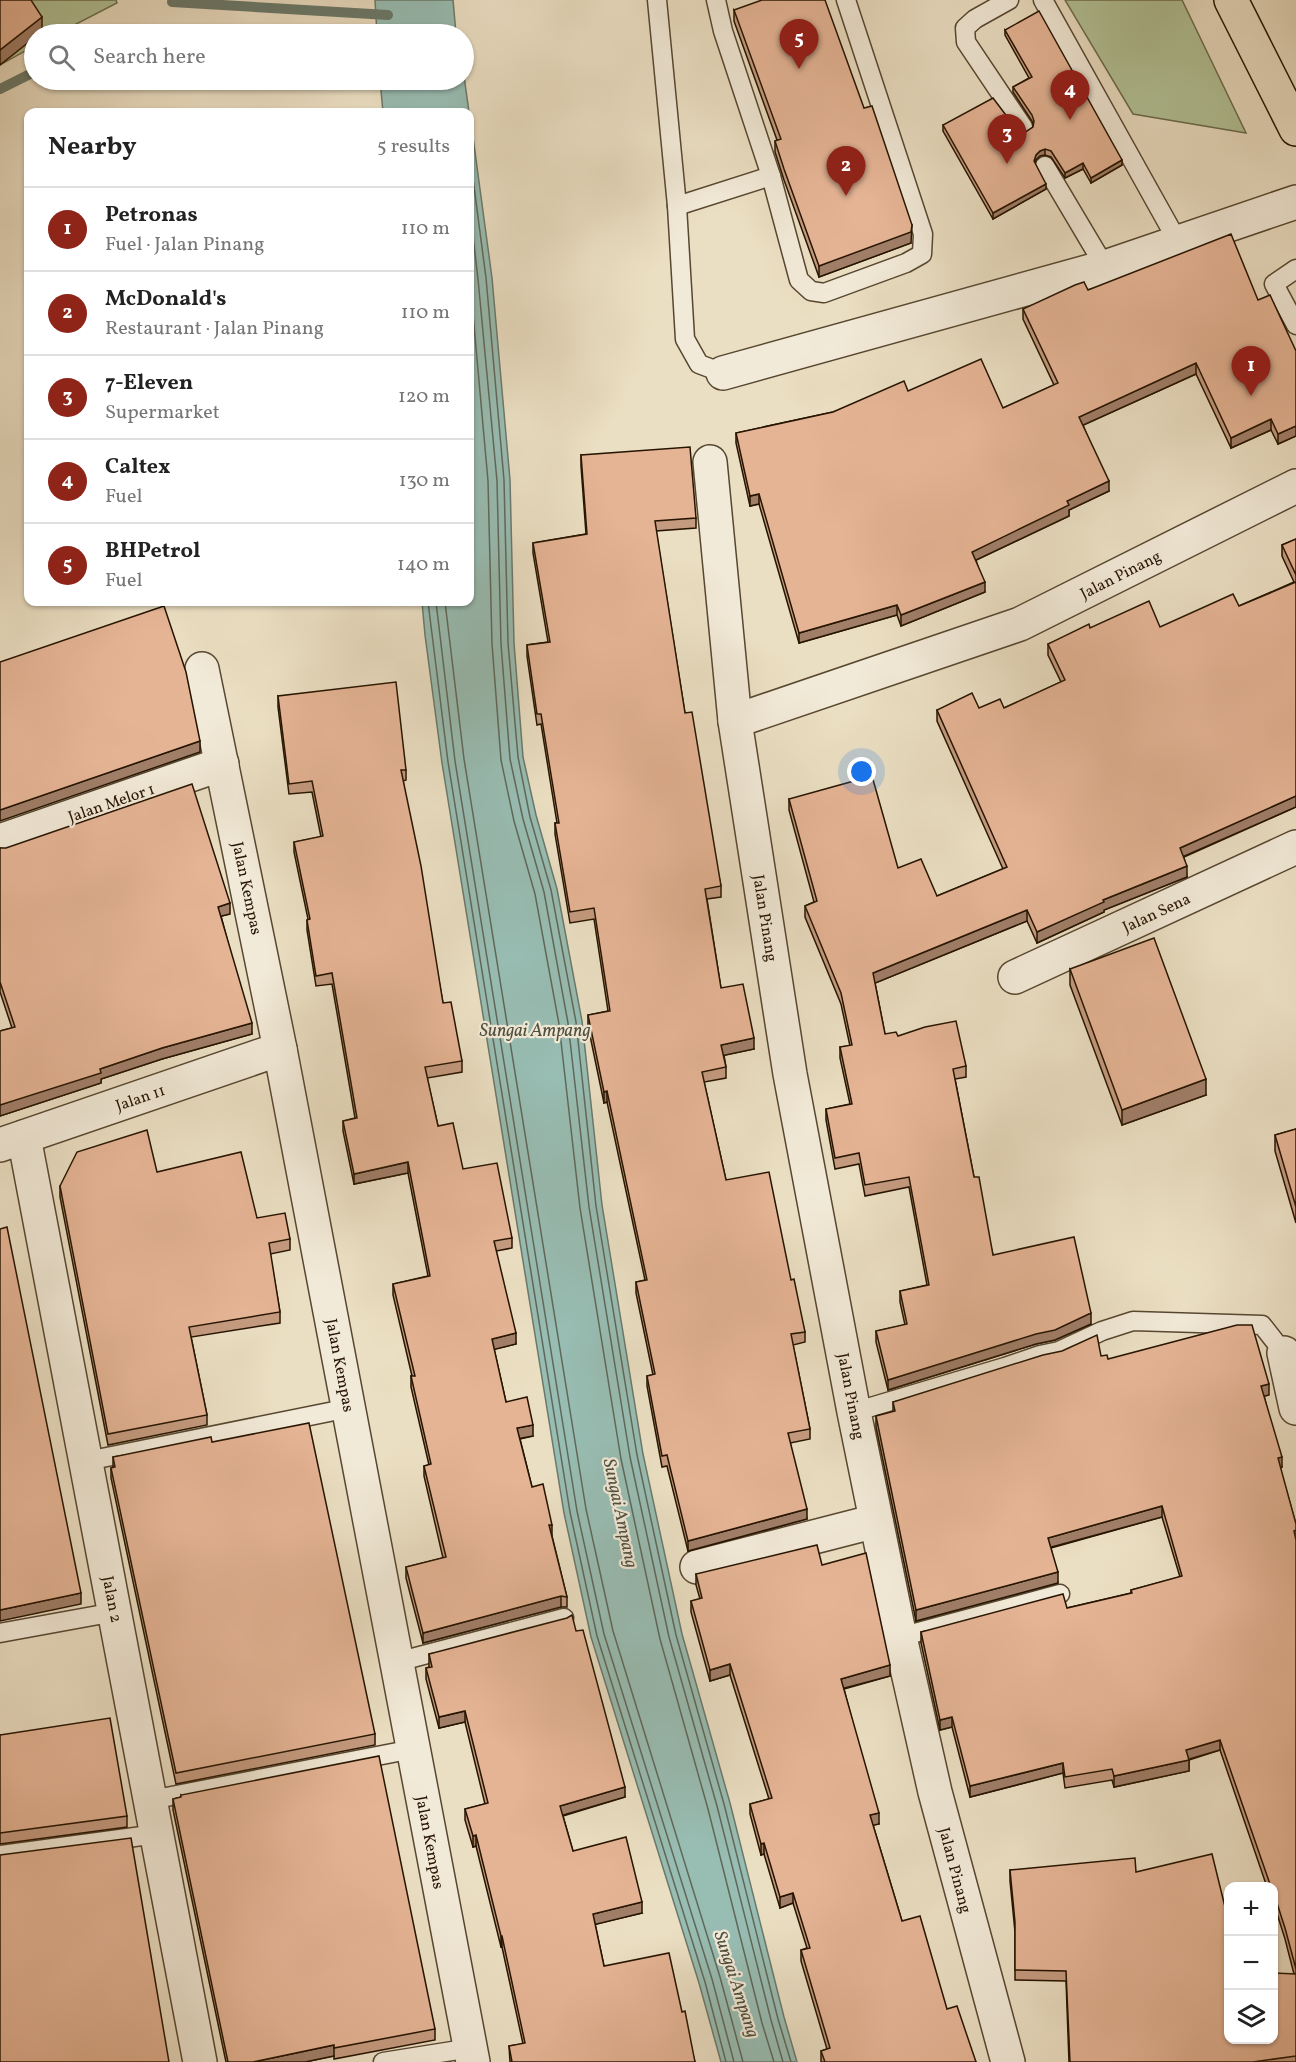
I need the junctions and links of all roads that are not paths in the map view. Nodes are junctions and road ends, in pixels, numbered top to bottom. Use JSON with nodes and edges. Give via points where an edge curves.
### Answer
{"nodes":[{"id":1,"x":657,"y":0,"type":"edge"},
{"id":2,"x":716,"y":0,"type":"edge"},
{"id":3,"x":846,"y":0,"type":"edge"},
{"id":4,"x":1009,"y":0,"type":"edge"},
{"id":5,"x":1043,"y":0,"type":"edge"},
{"id":6,"x":1232,"y":0,"type":"edge"},
{"id":7,"x":1023,"y":127,"type":"dead end"},
{"id":8,"x":1296,"y":129,"type":"edge"},
{"id":9,"x":1045,"y":166,"type":"dead end"},
{"id":10,"x":771,"y":176,"type":"junction"},
{"id":11,"x":1296,"y":202,"type":"edge"},
{"id":12,"x":677,"y":206,"type":"junction"},
{"id":13,"x":1178,"y":242,"type":"junction"},
{"id":14,"x":1105,"y":267,"type":"junction"},
{"id":15,"x":1296,"y":269,"type":"edge"},
{"id":16,"x":1296,"y":325,"type":"edge"},
{"id":17,"x":723,"y":372,"type":"joint"},
{"id":18,"x":710,"y":462,"type":"dead end"},
{"id":19,"x":1296,"y":486,"type":"edge"},
{"id":20,"x":202,"y":669,"type":"dead end"},
{"id":21,"x":735,"y":721,"type":"junction"},
{"id":22,"x":222,"y":764,"type":"junction"},
{"id":23,"x":0,"y":840,"type":"edge"},
{"id":24,"x":1296,"y":847,"type":"edge"},
{"id":25,"x":1015,"y":977,"type":"dead end"},
{"id":26,"x":280,"y":1049,"type":"junction"},
{"id":27,"x":12,"y":1141,"type":"edge"},
{"id":28,"x":1284,"y":1353,"type":"joint"},
{"id":29,"x":349,"y":1408,"type":"junction"},
{"id":30,"x":1296,"y":1408,"type":"edge"},
{"id":31,"x":854,"y":1412,"type":"junction"},
{"id":32,"x":87,"y":1461,"type":"junction"},
{"id":33,"x":876,"y":1521,"type":"junction"},
{"id":34,"x":697,"y":1567,"type":"dead end"},
{"id":35,"x":1060,"y":1593,"type":"edge"},
{"id":36,"x":115,"y":1612,"type":"junction"},
{"id":37,"x":564,"y":1618,"type":"edge"},
{"id":38,"x":0,"y":1633,"type":"edge"},
{"id":39,"x":900,"y":1637,"type":"junction"},
{"id":40,"x":397,"y":1662,"type":"junction"},
{"id":41,"x":413,"y":1749,"type":"junction"},
{"id":42,"x":151,"y":1800,"type":"junction"},
{"id":43,"x":157,"y":1834,"type":"junction"},
{"id":44,"x":0,"y":1855,"type":"edge"},
{"id":45,"x":472,"y":2055,"type":"edge"},
{"id":46,"x":200,"y":2062,"type":"edge"},
{"id":47,"x":382,"y":2062,"type":"edge"},
{"id":48,"x":1008,"y":2062,"type":"edge"}],
"edges":[{"from":1,"to":12,"type":"lane"},
{"from":2,"to":10,"type":"lane"},
{"from":3,"to":10,"type":"lane","via":[[923,234],[922,254],[824,294],[811,291],[799,279]]},
{"from":4,"to":7,"type":"lane","via":[[964,28],[966,42]]},
{"from":5,"to":13,"type":"lane"},
{"from":6,"to":8,"type":"highway"},
{"from":9,"to":14,"type":"lane"},
{"from":10,"to":12,"type":"lane"},
{"from":11,"to":13,"type":"street"},
{"from":12,"to":17,"type":"lane","via":[[685,339],[699,364]]},
{"from":13,"to":14,"type":"street"},
{"from":14,"to":17,"type":"street"},
{"from":15,"to":16,"type":"lane","via":[[1274,284]]},
{"from":18,"to":21,"type":"street","name":"Jalan Pinang"},
{"from":19,"to":21,"type":"street","name":"Jalan Pinang","via":[[1020,624]]},
{"from":20,"to":22,"type":"street","name":"Jalan Kempas"},
{"from":21,"to":31,"type":"street","name":"Jalan Pinang","via":[[790,1074]]},
{"from":22,"to":23,"type":"street","name":"Jalan Melor 1"},
{"from":22,"to":26,"type":"street","name":"Jalan Kempas"},
{"from":24,"to":25,"type":"street","name":"Jalan Sena"},
{"from":26,"to":27,"type":"street","name":"Jalan 11"},
{"from":26,"to":29,"type":"street","name":"Jalan Kempas"},
{"from":27,"to":32,"type":"street","name":"Jalan 2"},
{"from":28,"to":30,"type":"street"},
{"from":28,"to":31,"type":"lane","via":[[1262,1325],[1133,1321],[1059,1352]]},
{"from":29,"to":32,"type":"lane"},
{"from":29,"to":40,"type":"street","name":"Jalan Kempas"},
{"from":31,"to":33,"type":"street","name":"Jalan Pinang"},
{"from":32,"to":36,"type":"street","name":"Jalan 2"},
{"from":33,"to":34,"type":"street"},
{"from":33,"to":39,"type":"street","name":"Jalan Pinang"},
{"from":35,"to":39,"type":"lane"},
{"from":36,"to":38,"type":"lane"},
{"from":36,"to":42,"type":"street","name":"Jalan 2"},
{"from":37,"to":40,"type":"lane"},
{"from":39,"to":48,"type":"street","name":"Jalan Pinang","via":[[934,1792]]},
{"from":40,"to":41,"type":"street","name":"Jalan Kempas"},
{"from":41,"to":42,"type":"lane"},
{"from":41,"to":45,"type":"street","name":"Jalan Kempas"},
{"from":42,"to":43,"type":"street","name":"Jalan 2"},
{"from":43,"to":44,"type":"lane"},
{"from":43,"to":46,"type":"street","name":"Jalan 2"},
{"from":45,"to":47,"type":"lane"}]}
